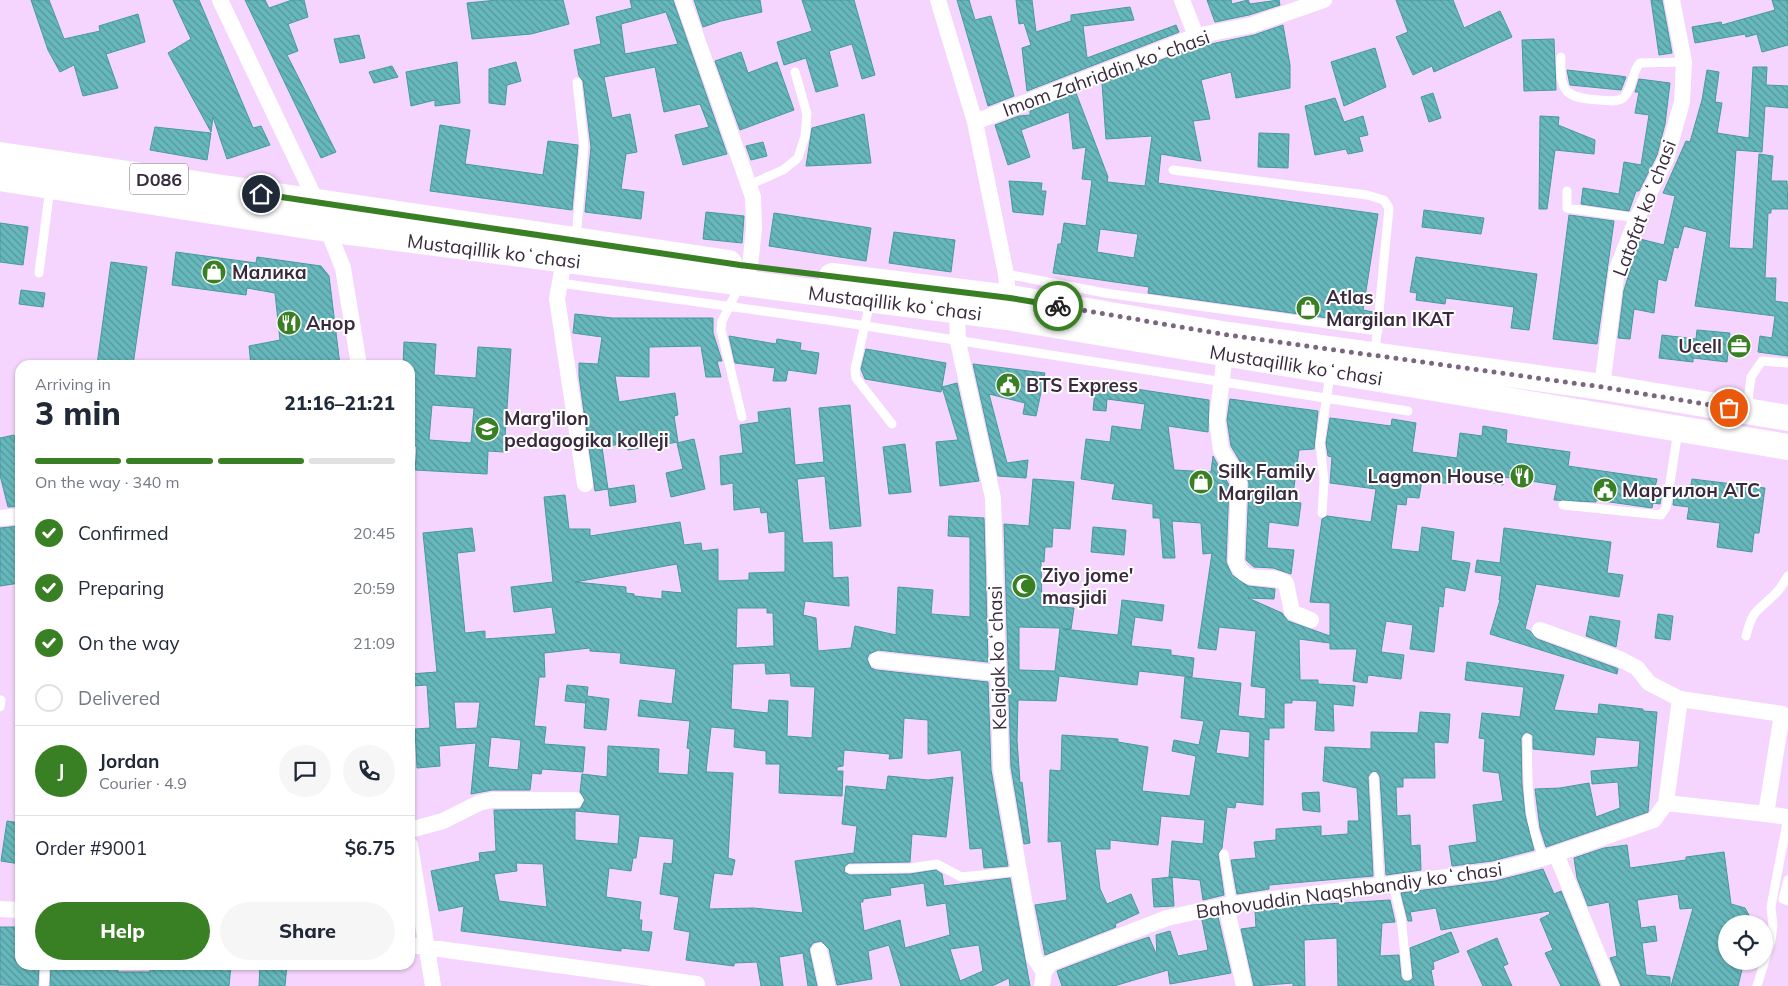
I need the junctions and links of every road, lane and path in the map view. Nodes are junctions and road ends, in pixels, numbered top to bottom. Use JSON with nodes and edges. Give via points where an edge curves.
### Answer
{"nodes":[{"id":1,"x":220,"y":0,"type":"edge"},
{"id":2,"x":683,"y":0,"type":"edge"},
{"id":3,"x":938,"y":0,"type":"edge"},
{"id":4,"x":1182,"y":0,"type":"edge"},
{"id":5,"x":1324,"y":0,"type":"edge"},
{"id":6,"x":1672,"y":0,"type":"edge"},
{"id":7,"x":1196,"y":36,"type":"junction"},
{"id":8,"x":1561,"y":58,"type":"dead end"},
{"id":9,"x":1684,"y":62,"type":"junction"},
{"id":10,"x":795,"y":72,"type":"dead end"},
{"id":11,"x":577,"y":82,"type":"dead end"},
{"id":12,"x":974,"y":122,"type":"junction"},
{"id":13,"x":0,"y":155,"type":"edge"},
{"id":14,"x":1173,"y":170,"type":"dead end"},
{"id":15,"x":0,"y":178,"type":"edge"},
{"id":16,"x":749,"y":185,"type":"junction"},
{"id":17,"x":50,"y":186,"type":"junction"},
{"id":18,"x":1566,"y":191,"type":"dead end"},
{"id":19,"x":317,"y":202,"type":"junction"},
{"id":20,"x":1637,"y":218,"type":"junction"},
{"id":21,"x":327,"y":229,"type":"junction"},
{"id":22,"x":567,"y":261,"type":"junction"},
{"id":23,"x":39,"y":273,"type":"dead end"},
{"id":24,"x":746,"y":275,"type":"junction"},
{"id":25,"x":1008,"y":296,"type":"junction"},
{"id":26,"x":870,"y":300,"type":"junction"},
{"id":27,"x":730,"y":306,"type":"junction"},
{"id":28,"x":957,"y":311,"type":"junction"},
{"id":29,"x":863,"y":327,"type":"junction"},
{"id":30,"x":958,"y":342,"type":"junction"},
{"id":31,"x":1376,"y":343,"type":"junction"},
{"id":32,"x":1225,"y":354,"type":"junction"},
{"id":33,"x":358,"y":360,"type":"edge"},
{"id":34,"x":1788,"y":363,"type":"edge"},
{"id":35,"x":1331,"y":371,"type":"junction"},
{"id":36,"x":1222,"y":382,"type":"junction"},
{"id":37,"x":1602,"y":387,"type":"junction"},
{"id":38,"x":1328,"y":398,"type":"junction"},
{"id":39,"x":1408,"y":411,"type":"dead end"},
{"id":40,"x":1747,"y":411,"type":"junction"},
{"id":41,"x":742,"y":417,"type":"dead end"},
{"id":42,"x":1788,"y":418,"type":"edge"},
{"id":43,"x":892,"y":424,"type":"dead end"},
{"id":44,"x":1678,"y":429,"type":"junction"},
{"id":45,"x":1788,"y":447,"type":"edge"},
{"id":46,"x":585,"y":484,"type":"dead end"},
{"id":47,"x":1563,"y":505,"type":"dead end"},
{"id":48,"x":1322,"y":513,"type":"dead end"},
{"id":49,"x":15,"y":516,"type":"edge"},
{"id":50,"x":0,"y":518,"type":"edge"},
{"id":51,"x":1788,"y":576,"type":"edge"},
{"id":52,"x":1311,"y":620,"type":"dead end"},
{"id":53,"x":1540,"y":630,"type":"dead end"},
{"id":54,"x":1746,"y":636,"type":"dead end"},
{"id":55,"x":877,"y":660,"type":"dead end"},
{"id":56,"x":996,"y":673,"type":"junction"},
{"id":57,"x":1680,"y":699,"type":"junction"},
{"id":58,"x":1527,"y":738,"type":"dead end"},
{"id":59,"x":1374,"y":777,"type":"dead end"},
{"id":60,"x":575,"y":800,"type":"dead end"},
{"id":61,"x":1666,"y":803,"type":"junction"},
{"id":62,"x":1766,"y":814,"type":"junction"},
{"id":63,"x":1788,"y":817,"type":"edge"},
{"id":64,"x":415,"y":828,"type":"edge"},
{"id":65,"x":1224,"y":854,"type":"dead end"},
{"id":66,"x":1550,"y":856,"type":"junction"},
{"id":67,"x":850,"y":868,"type":"dead end"},
{"id":68,"x":1019,"y":871,"type":"junction"},
{"id":69,"x":415,"y":875,"type":"edge"},
{"id":70,"x":1788,"y":880,"type":"edge"},
{"id":71,"x":1387,"y":886,"type":"junction"},
{"id":72,"x":1788,"y":901,"type":"edge"},
{"id":73,"x":1229,"y":904,"type":"junction"},
{"id":74,"x":0,"y":909,"type":"edge"},
{"id":75,"x":15,"y":910,"type":"edge"},
{"id":76,"x":415,"y":945,"type":"edge"},
{"id":77,"x":427,"y":946,"type":"junction"},
{"id":78,"x":819,"y":951,"type":"dead end"},
{"id":79,"x":45,"y":970,"type":"edge"},
{"id":80,"x":1408,"y":976,"type":"dead end"},
{"id":81,"x":1043,"y":979,"type":"edge"},
{"id":82,"x":697,"y":984,"type":"dead end"},
{"id":83,"x":44,"y":986,"type":"edge"},
{"id":84,"x":433,"y":986,"type":"edge"},
{"id":85,"x":827,"y":986,"type":"edge"},
{"id":86,"x":1244,"y":986,"type":"edge"},
{"id":87,"x":1611,"y":986,"type":"edge"},
{"id":88,"x":1757,"y":986,"type":"edge"}],
"edges":[{"from":1,"to":19,"type":"street"},
{"from":2,"to":16,"type":"street"},
{"from":3,"to":12,"type":"street"},
{"from":4,"to":7,"type":"street"},
{"from":5,"to":7,"type":"street","name":"Imom Zahriddin koʻchasi","via":[[1252,25]]},
{"from":6,"to":9,"type":"street","name":"Latofat koʻchasi"},
{"from":7,"to":12,"type":"street","name":"Imom Zahriddin koʻchasi"},
{"from":8,"to":9,"type":"lane","via":[[1561,82],[1569,94],[1610,101],[1625,96],[1640,63]]},
{"from":9,"to":20,"type":"street","name":"Latofat koʻchasi","via":[[1682,102],[1666,159]]},
{"from":10,"to":16,"type":"lane","via":[[807,114],[798,158],[783,170]]},
{"from":11,"to":22,"type":"lane","via":[[584,146]]},
{"from":12,"to":25,"type":"street"},
{"from":13,"to":19,"type":"main road","name":"Mustaqillik koʻchasi","number":"D086"},
{"from":14,"to":31,"type":"lane","via":[[1367,195],[1384,200],[1389,208]]},
{"from":15,"to":17,"type":"main road","name":"Mustaqillik koʻchasi","number":"D086"},
{"from":16,"to":24,"type":"street","via":[[753,197],[754,228]]},
{"from":17,"to":21,"type":"main road","name":"Mustaqillik koʻchasi","number":"D086"},
{"from":17,"to":23,"type":"lane"},
{"from":18,"to":20,"type":"lane","via":[[1567,208]]},
{"from":19,"to":21,"type":"street"},
{"from":19,"to":22,"type":"main road","name":"Mustaqillik koʻchasi","number":"D086"},
{"from":20,"to":37,"type":"street","name":"Latofat koʻchasi","via":[[1617,269]]},
{"from":21,"to":22,"type":"main road","name":"Mustaqillik koʻchasi","number":"D086"},
{"from":21,"to":33,"type":"street","via":[[343,268]]},
{"from":22,"to":24,"type":"main road","name":"Mustaqillik koʻchasi","number":"D086"},
{"from":22,"to":27,"type":"lane"},
{"from":22,"to":46,"type":"street","via":[[557,299]]},
{"from":24,"to":25,"type":"main road","name":"Mustaqillik koʻchasi","number":"D086"},
{"from":24,"to":26,"type":"main road","name":"Mustaqillik koʻchasi","number":"D086"},
{"from":24,"to":27,"type":"lane"},
{"from":25,"to":28,"type":"main road","name":"Mustaqillik koʻchasi","number":"D086"},
{"from":25,"to":31,"type":"main road","name":"Mustaqillik koʻchasi","number":"D086","via":[[1228,335]]},
{"from":25,"to":32,"type":"main road","name":"Mustaqillik koʻchasi","number":"D086"},
{"from":26,"to":28,"type":"main road","name":"Mustaqillik koʻchasi","number":"D086"},
{"from":26,"to":29,"type":"lane"},
{"from":27,"to":29,"type":"lane"},
{"from":27,"to":41,"type":"lane","via":[[721,330]]},
{"from":28,"to":30,"type":"street","name":"Kelajak koʻchasi"},
{"from":29,"to":30,"type":"lane"},
{"from":29,"to":43,"type":"lane","via":[[856,378]]},
{"from":30,"to":36,"type":"lane"},
{"from":30,"to":56,"type":"street","name":"Kelajak koʻchasi","via":[[993,498]]},
{"from":31,"to":37,"type":"main road","name":"Mustaqillik koʻchasi","number":"D086"},
{"from":32,"to":35,"type":"main road","name":"Mustaqillik koʻchasi","number":"D086"},
{"from":32,"to":36,"type":"street"},
{"from":34,"to":40,"type":"lane","via":[[1762,361],[1751,377]]},
{"from":35,"to":38,"type":"lane"},
{"from":35,"to":44,"type":"main road","name":"Mustaqillik koʻchasi","number":"D086"},
{"from":36,"to":38,"type":"lane"},
{"from":36,"to":52,"type":"street","via":[[1218,420],[1221,450],[1239,483],[1236,562],[1240,573],[1246,577],[1279,579],[1286,584],[1292,612]]},
{"from":37,"to":40,"type":"main road","name":"Mustaqillik koʻchasi","number":"D086"},
{"from":38,"to":39,"type":"lane"},
{"from":38,"to":48,"type":"lane","via":[[1320,443],[1324,482]]},
{"from":40,"to":42,"type":"main road","name":"Mustaqillik koʻchasi","number":"D086"},
{"from":44,"to":45,"type":"main road","name":"Mustaqillik koʻchasi","number":"D086"},
{"from":44,"to":47,"type":"lane","via":[[1666,508],[1661,515]]},
{"from":49,"to":50,"type":"street"},
{"from":51,"to":54,"type":"lane","via":[[1775,595],[1756,609]]},
{"from":53,"to":57,"type":"street","via":[[1620,659],[1637,668],[1649,683]]},
{"from":55,"to":56,"type":"street"},
{"from":56,"to":68,"type":"street","name":"Kelajak koʻchasi","via":[[1001,768]]},
{"from":57,"to":61,"type":"street"},
{"from":57,"to":62,"type":"street","via":[[1782,714]]},
{"from":58,"to":66,"type":"lane","via":[[1530,815],[1537,844]]},
{"from":59,"to":71,"type":"lane"},
{"from":60,"to":64,"type":"street","via":[[492,800]]},
{"from":61,"to":62,"type":"street"},
{"from":61,"to":66,"type":"street","name":"Bahovuddin Naqshbandiy koʻchasi","via":[[1654,820]]},
{"from":62,"to":63,"type":"street"},
{"from":63,"to":88,"type":"lane","via":[[1771,906],[1771,941]]},
{"from":65,"to":73,"type":"lane"},
{"from":66,"to":71,"type":"street","name":"Bahovuddin Naqshbandiy koʻchasi","via":[[1494,871]]},
{"from":66,"to":87,"type":"street"},
{"from":67,"to":68,"type":"lane","via":[[910,868],[937,864],[962,876]]},
{"from":68,"to":81,"type":"street","name":"Kelajak koʻchasi","via":[[1034,958]]},
{"from":69,"to":77,"type":"street"},
{"from":70,"to":72,"type":"lane","via":[[1782,900]]},
{"from":71,"to":73,"type":"street","name":"Bahovuddin Naqshbandiy koʻchasi"},
{"from":71,"to":80,"type":"lane","via":[[1401,917]]},
{"from":73,"to":81,"type":"street","name":"Bahovuddin Naqshbandiy koʻchasi","via":[[1168,918],[1050,963]]},
{"from":73,"to":86,"type":"street"},
{"from":74,"to":75,"type":"street"},
{"from":76,"to":77,"type":"street"},
{"from":77,"to":82,"type":"street"},
{"from":77,"to":84,"type":"street"},
{"from":78,"to":85,"type":"street"},
{"from":79,"to":83,"type":"lane"}]}
